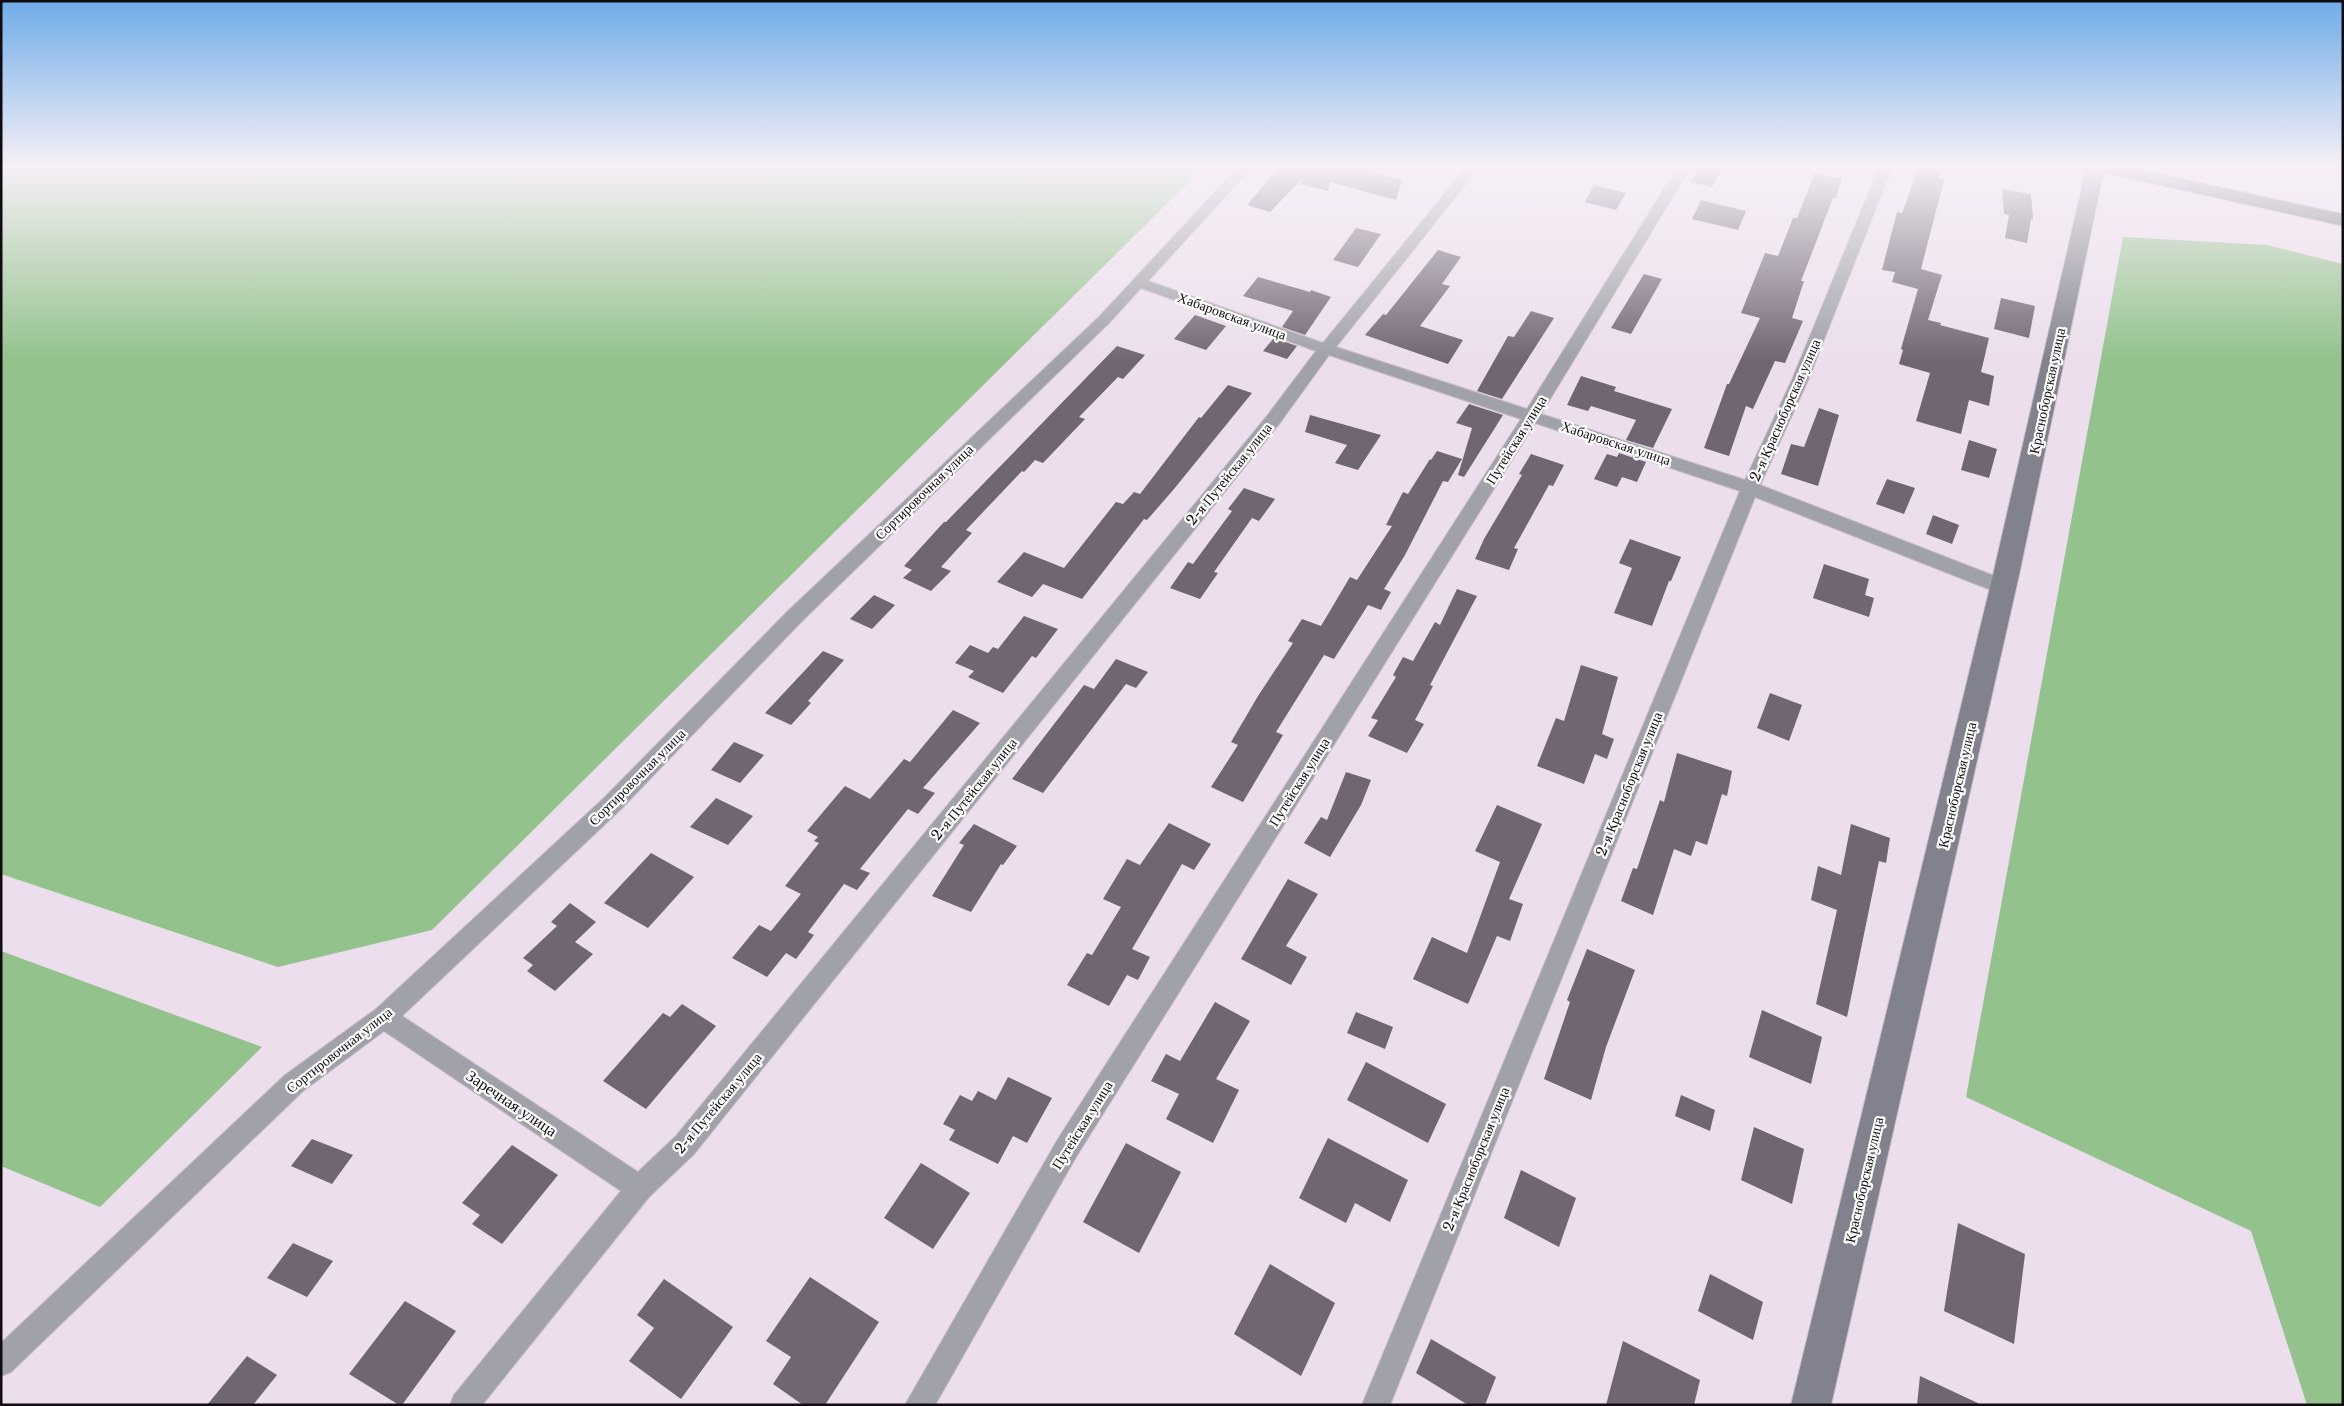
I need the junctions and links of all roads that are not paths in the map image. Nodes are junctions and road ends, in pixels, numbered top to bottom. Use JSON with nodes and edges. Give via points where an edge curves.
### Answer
{"nodes":[{"id":1,"x":1187,"y":231,"type":"edge"},
{"id":2,"x":1421,"y":231,"type":"edge"},
{"id":3,"x":1645,"y":231,"type":"edge"},
{"id":4,"x":1860,"y":231,"type":"edge"},
{"id":5,"x":2081,"y":231,"type":"edge"},
{"id":6,"x":1140,"y":283,"type":"junction"},
{"id":7,"x":1326,"y":349,"type":"junction"},
{"id":8,"x":1532,"y":415,"type":"junction"},
{"id":9,"x":1750,"y":488,"type":"junction"},
{"id":10,"x":2003,"y":587,"type":"junction"},
{"id":11,"x":384,"y":1017,"type":"junction"},
{"id":12,"x":640,"y":1188,"type":"junction"},
{"id":13,"x":1,"y":1362,"type":"edge"},
{"id":14,"x":464,"y":1405,"type":"edge"},
{"id":15,"x":919,"y":1405,"type":"edge"},
{"id":16,"x":1376,"y":1405,"type":"edge"},
{"id":17,"x":1811,"y":1405,"type":"edge"}],
"edges":[{"from":1,"to":6,"type":"street","name":"Сортировочная улица"},
{"from":2,"to":7,"type":"street","name":"2-я Путейская улица"},
{"from":3,"to":8,"type":"street","name":"Путейская улица"},
{"from":4,"to":9,"type":"street","name":"2-я Красноборская улица","via":[[1800,380]]},
{"from":5,"to":10,"type":"street","name":"Красноборская улица"},
{"from":6,"to":7,"type":"street","name":"Хабаровская улица"},
{"from":6,"to":11,"type":"street","name":"Сортировочная улица","via":[[794,617],[612,804]]},
{"from":7,"to":8,"type":"street","name":"Хабаровская улица"},
{"from":7,"to":12,"type":"street","name":"2-я Путейская улица","via":[[1273,420],[685,1145]]},
{"from":8,"to":9,"type":"street","name":"Хабаровская улица"},
{"from":8,"to":15,"type":"street","name":"Путейская улица","via":[[1067,1148]]},
{"from":9,"to":10,"type":"street","name":"Хабаровская улица"},
{"from":9,"to":16,"type":"street","name":"2-я Красноборская улица"},
{"from":10,"to":17,"type":"street","name":"Красноборская улица"},
{"from":11,"to":12,"type":"street","name":"Заречная улица"},
{"from":11,"to":13,"type":"street","name":"Сортировочная улица","via":[[294,1083]]},
{"from":12,"to":14,"type":"street","name":"2-я Путейская улица"}]}
